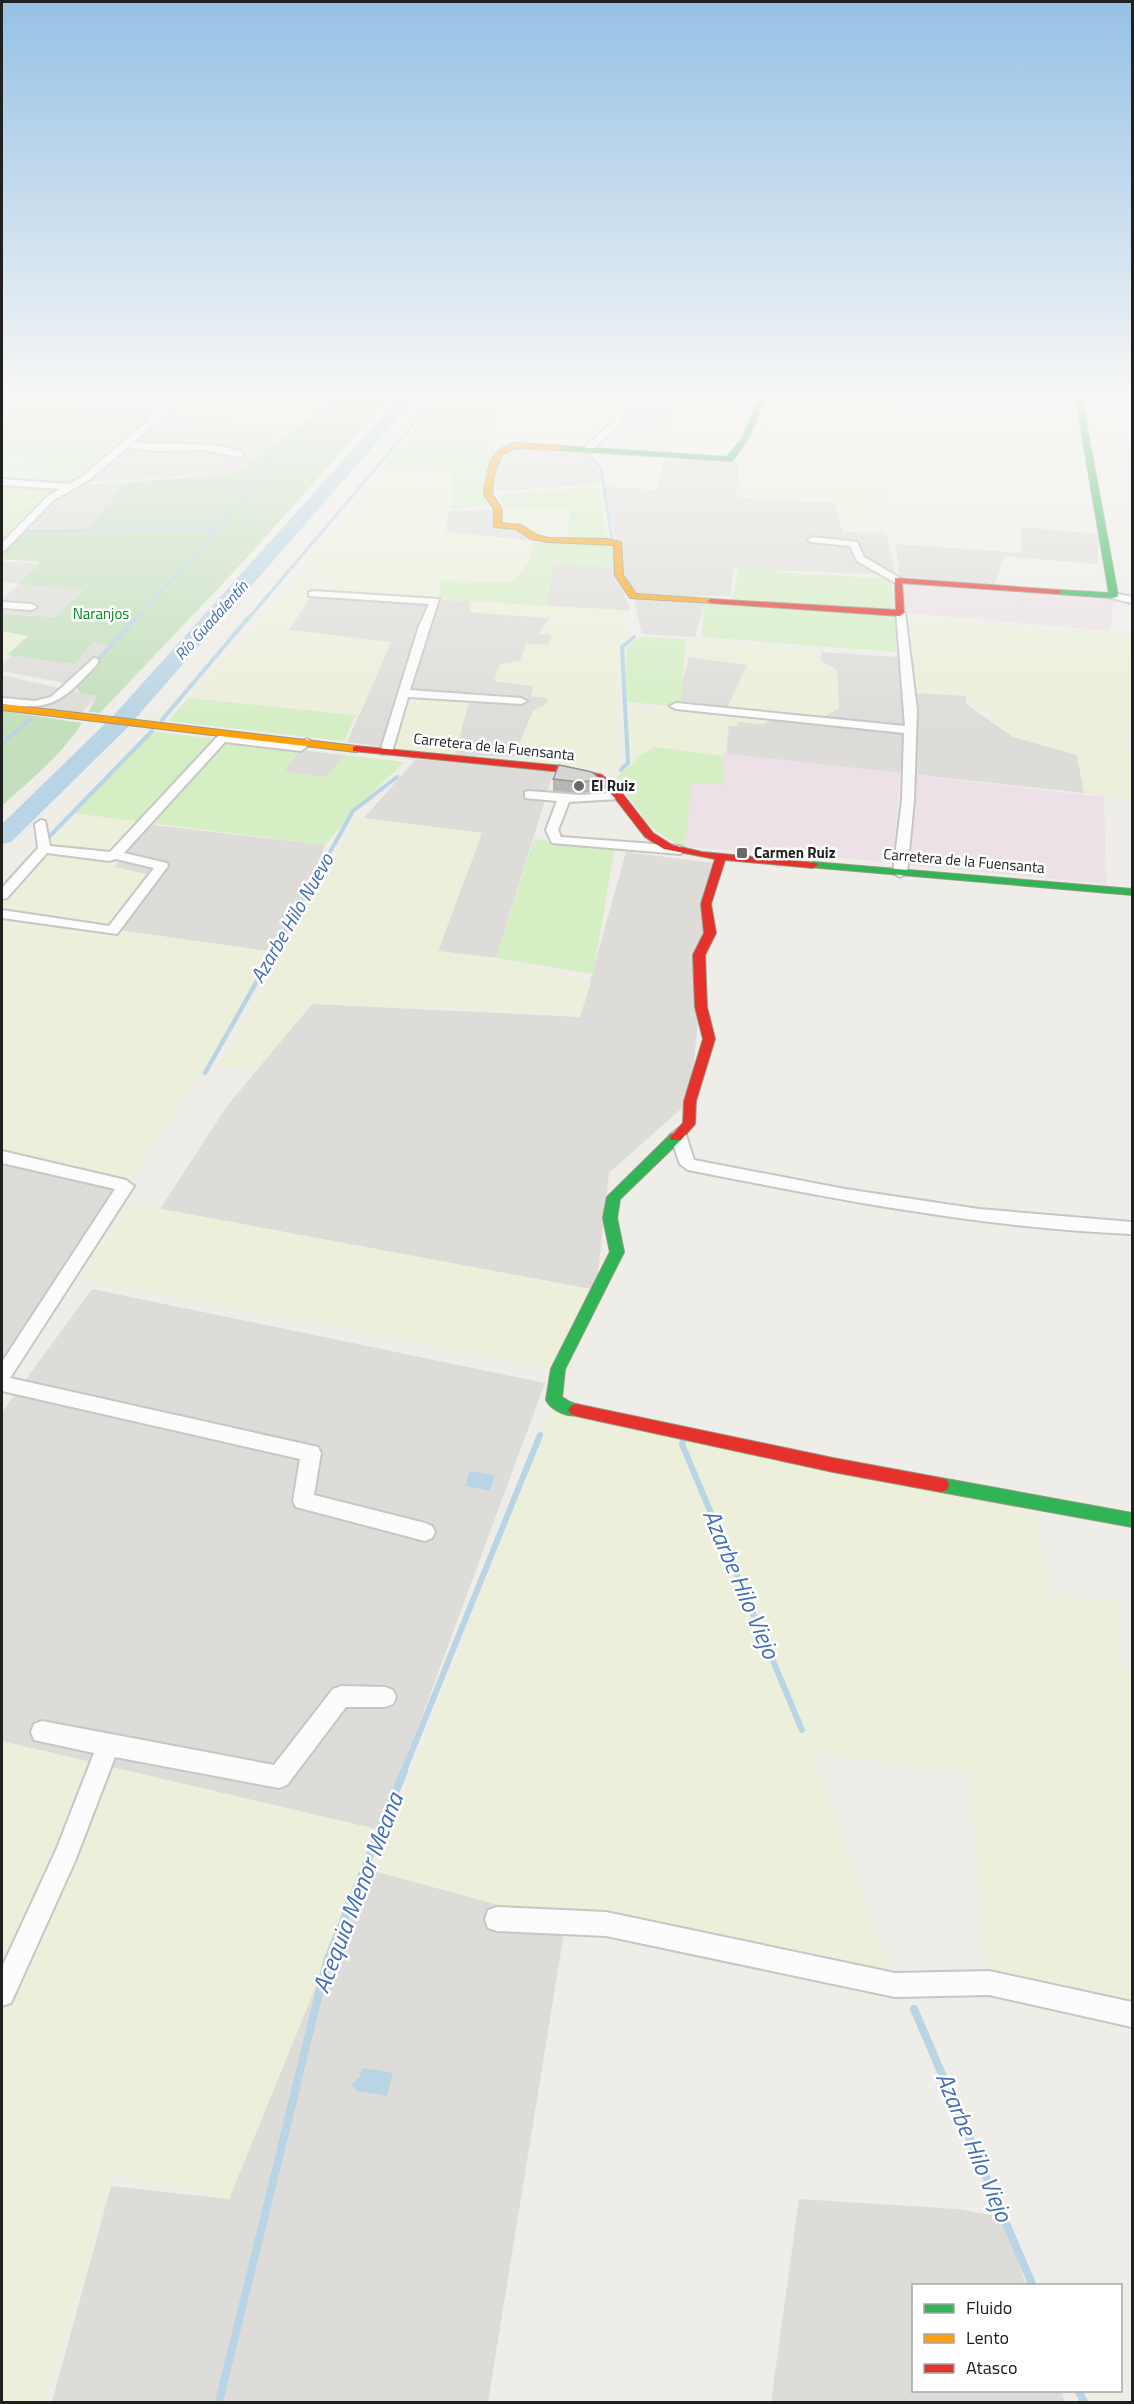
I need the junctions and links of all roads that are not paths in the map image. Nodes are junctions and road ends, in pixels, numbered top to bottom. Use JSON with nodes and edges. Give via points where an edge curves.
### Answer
{"nodes":[{"id":1,"x":43,"y":506,"type":"edge"},
{"id":2,"x":496,"y":506,"type":"edge"},
{"id":3,"x":1098,"y":506,"type":"edge"},
{"id":4,"x":813,"y":540,"type":"dead end"},
{"id":5,"x":2,"y":548,"type":"edge"},
{"id":6,"x":898,"y":580,"type":"junction"},
{"id":7,"x":313,"y":594,"type":"dead end"},
{"id":8,"x":1114,"y":596,"type":"junction"},
{"id":9,"x":1132,"y":600,"type":"edge"},
{"id":10,"x":2,"y":605,"type":"edge"},
{"id":11,"x":32,"y":608,"type":"dead end"},
{"id":12,"x":900,"y":613,"type":"junction"},
{"id":13,"x":94,"y":661,"type":"dead end"},
{"id":14,"x":405,"y":693,"type":"junction"},
{"id":15,"x":2,"y":701,"type":"edge"},
{"id":16,"x":521,"y":701,"type":"dead end"},
{"id":17,"x":676,"y":706,"type":"dead end"},
{"id":18,"x":2,"y":707,"type":"edge"},
{"id":19,"x":911,"y":730,"type":"junction"},
{"id":20,"x":307,"y":742,"type":"junction"},
{"id":21,"x":386,"y":752,"type":"junction"},
{"id":22,"x":529,"y":795,"type":"dead end"},
{"id":23,"x":618,"y":795,"type":"junction"},
{"id":24,"x":564,"y":798,"type":"junction"},
{"id":25,"x":41,"y":824,"type":"dead end"},
{"id":26,"x":44,"y":849,"type":"junction"},
{"id":27,"x":680,"y":850,"type":"junction"},
{"id":28,"x":115,"y":855,"type":"junction"},
{"id":29,"x":721,"y":856,"type":"junction"},
{"id":30,"x":900,"y":873,"type":"junction"},
{"id":31,"x":1132,"y":892,"type":"edge"},
{"id":32,"x":2,"y":895,"type":"edge"},
{"id":33,"x":2,"y":914,"type":"edge"},
{"id":34,"x":678,"y":1135,"type":"junction"},
{"id":35,"x":2,"y":1157,"type":"edge"},
{"id":36,"x":1132,"y":1228,"type":"edge"},
{"id":37,"x":2,"y":1376,"type":"edge"},
{"id":38,"x":2,"y":1384,"type":"edge"},
{"id":39,"x":1132,"y":1520,"type":"edge"},
{"id":40,"x":425,"y":1532,"type":"dead end"},
{"id":41,"x":385,"y":1697,"type":"dead end"},
{"id":42,"x":42,"y":1732,"type":"dead end"},
{"id":43,"x":108,"y":1744,"type":"junction"},
{"id":44,"x":497,"y":1919,"type":"dead end"},
{"id":45,"x":2,"y":1994,"type":"edge"},
{"id":46,"x":1132,"y":2015,"type":"edge"}],
"edges":[{"from":1,"to":5,"type":"street"},
{"from":2,"to":12,"type":"street","via":[[497,525],[518,527],[534,537],[618,544],[619,575],[633,596]]},
{"from":3,"to":8,"type":"street"},
{"from":4,"to":6,"type":"street","via":[[854,544],[860,559]]},
{"from":6,"to":8,"type":"street"},
{"from":6,"to":12,"type":"street"},
{"from":7,"to":14,"type":"street","via":[[435,601]]},
{"from":8,"to":9,"type":"street"},
{"from":10,"to":11,"type":"street"},
{"from":12,"to":19,"type":"street"},
{"from":13,"to":15,"type":"street","via":[[66,692],[48,705]]},
{"from":14,"to":16,"type":"street"},
{"from":14,"to":21,"type":"street"},
{"from":17,"to":19,"type":"street"},
{"from":18,"to":20,"type":"street","name":"Carretera de la Fuensanta"},
{"from":19,"to":30,"type":"street"},
{"from":20,"to":21,"type":"street","name":"Carretera de la Fuensanta"},
{"from":20,"to":28,"type":"street","via":[[301,747],[222,738]]},
{"from":21,"to":23,"type":"street","name":"Carretera de la Fuensanta","via":[[562,769],[599,777]]},
{"from":22,"to":24,"type":"street"},
{"from":23,"to":24,"type":"street"},
{"from":23,"to":27,"type":"street","name":"Carretera de la Fuensanta","via":[[649,835]]},
{"from":24,"to":27,"type":"street","via":[[552,830],[556,840]]},
{"from":25,"to":26,"type":"street"},
{"from":26,"to":28,"type":"street"},
{"from":26,"to":32,"type":"street"},
{"from":27,"to":29,"type":"street","name":"Carretera de la Fuensanta"},
{"from":28,"to":33,"type":"street","via":[[162,866],[112,931]]},
{"from":29,"to":30,"type":"street","name":"Carretera de la Fuensanta"},
{"from":29,"to":34,"type":"street","via":[[708,890],[706,924],[710,933],[699,955],[701,1007],[709,1040],[690,1101],[689,1124]]},
{"from":30,"to":31,"type":"street","name":"Carretera de la Fuensanta"},
{"from":34,"to":36,"type":"street","via":[[688,1164],[845,1195],[979,1215]]},
{"from":34,"to":39,"type":"street","via":[[614,1197],[610,1218],[617,1252],[558,1369],[554,1400],[566,1408],[832,1465]]},
{"from":35,"to":37,"type":"street","via":[[126,1186]]},
{"from":38,"to":40,"type":"street","via":[[310,1453],[303,1501]]},
{"from":41,"to":43,"type":"street","via":[[341,1696],[279,1777]]},
{"from":42,"to":43,"type":"street"},
{"from":43,"to":45,"type":"street","via":[[67,1853]]},
{"from":44,"to":46,"type":"street","via":[[606,1924],[894,1985],[989,1983]]}]}
